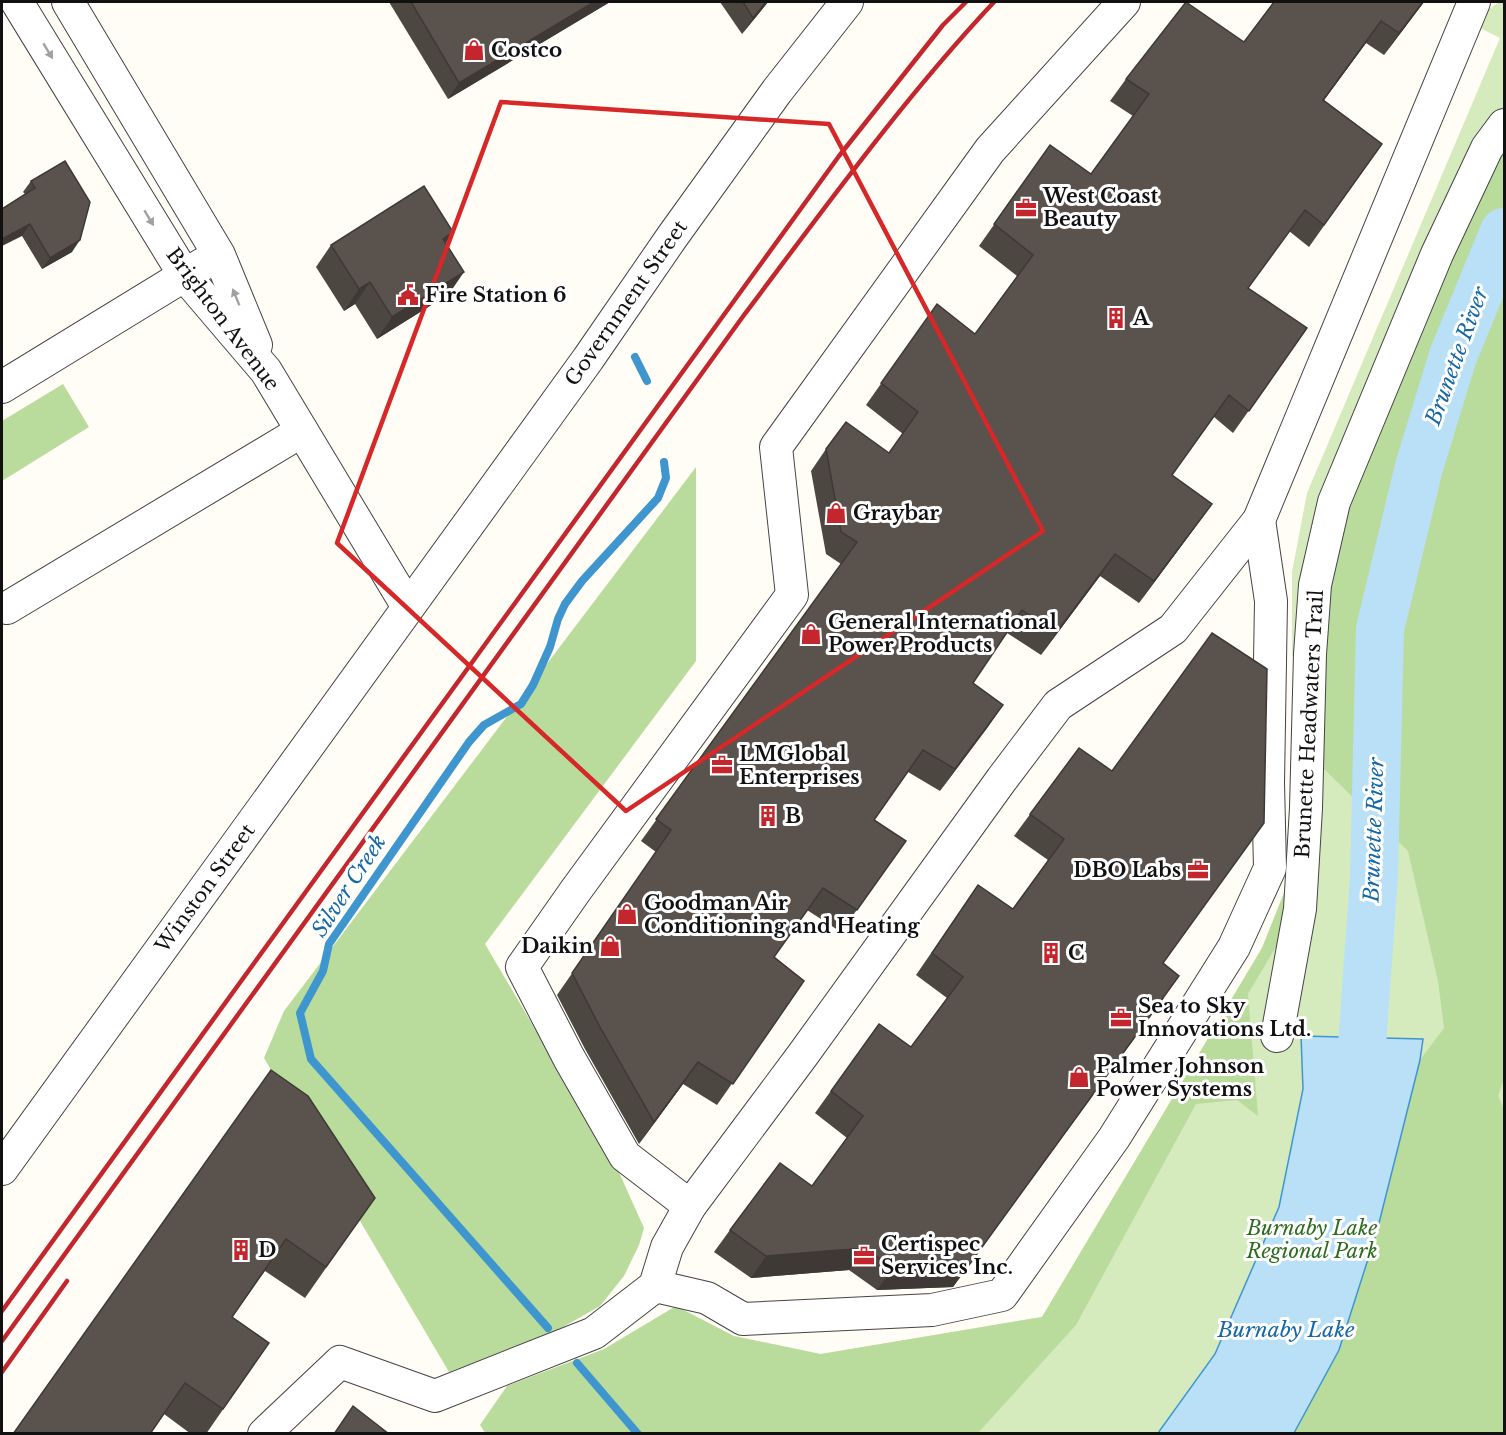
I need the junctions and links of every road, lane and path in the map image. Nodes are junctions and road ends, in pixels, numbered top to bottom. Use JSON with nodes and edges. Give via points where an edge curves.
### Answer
{"nodes":[{"id":1,"x":17,"y":2,"type":"edge"},
{"id":2,"x":48,"y":2,"type":"edge"},
{"id":3,"x":68,"y":2,"type":"edge"},
{"id":4,"x":847,"y":2,"type":"edge"},
{"id":5,"x":1124,"y":2,"type":"edge"},
{"id":6,"x":1474,"y":2,"type":"edge"},
{"id":7,"x":1504,"y":125,"type":"edge"},
{"id":8,"x":219,"y":255,"type":"junction"},
{"id":9,"x":185,"y":276,"type":"junction"},
{"id":10,"x":266,"y":371,"type":"junction"},
{"id":11,"x":2,"y":387,"type":"edge"},
{"id":12,"x":302,"y":431,"type":"junction"},
{"id":13,"x":1259,"y":520,"type":"junction"},
{"id":14,"x":408,"y":607,"type":"junction"},
{"id":15,"x":7,"y":608,"type":"dead end"},
{"id":16,"x":1277,"y":1036,"type":"dead end"},
{"id":17,"x":2,"y":1169,"type":"edge"},
{"id":18,"x":690,"y":1206,"type":"junction"},
{"id":19,"x":655,"y":1287,"type":"junction"},
{"id":20,"x":264,"y":1434,"type":"edge"}],
"edges":[{"from":1,"to":9,"type":"street","name":"Brighton Avenue","one_way":true},
{"from":2,"to":8,"type":"street","via":[[174,209],[193,236]]},
{"from":3,"to":8,"type":"street","name":"Brighton Avenue"},
{"from":4,"to":14,"type":"street","name":"Government Street","via":[[777,91]]},
{"from":5,"to":18,"type":"street","via":[[990,150],[776,447],[792,594],[522,967],[625,1156]]},
{"from":6,"to":13,"type":"street"},
{"from":7,"to":16,"type":"street","name":"Brunette Headwaters Trail","via":[[1487,148],[1437,254],[1334,502],[1315,585],[1300,909]]},
{"from":8,"to":9,"type":"street"},
{"from":10,"to":8,"type":"street","name":"Brighton Avenue","one_way":true},
{"from":9,"to":10,"type":"street","name":"Brighton Avenue"},
{"from":9,"to":11,"type":"street"},
{"from":10,"to":12,"type":"street","name":"Brighton Avenue"},
{"from":12,"to":14,"type":"street","name":"Brighton Avenue"},
{"from":12,"to":15,"type":"street"},
{"from":13,"to":18,"type":"street","via":[[1173,629],[1058,705]]},
{"from":13,"to":19,"type":"street","via":[[1271,602],[1270,868],[1234,947],[1114,1138],[1002,1295],[932,1310],[743,1319],[707,1298]]},
{"from":14,"to":17,"type":"street","name":"Winston Street"},
{"from":18,"to":19,"type":"street","via":[[667,1247]]},
{"from":19,"to":20,"type":"street","via":[[594,1333],[435,1396],[340,1362]]}]}
